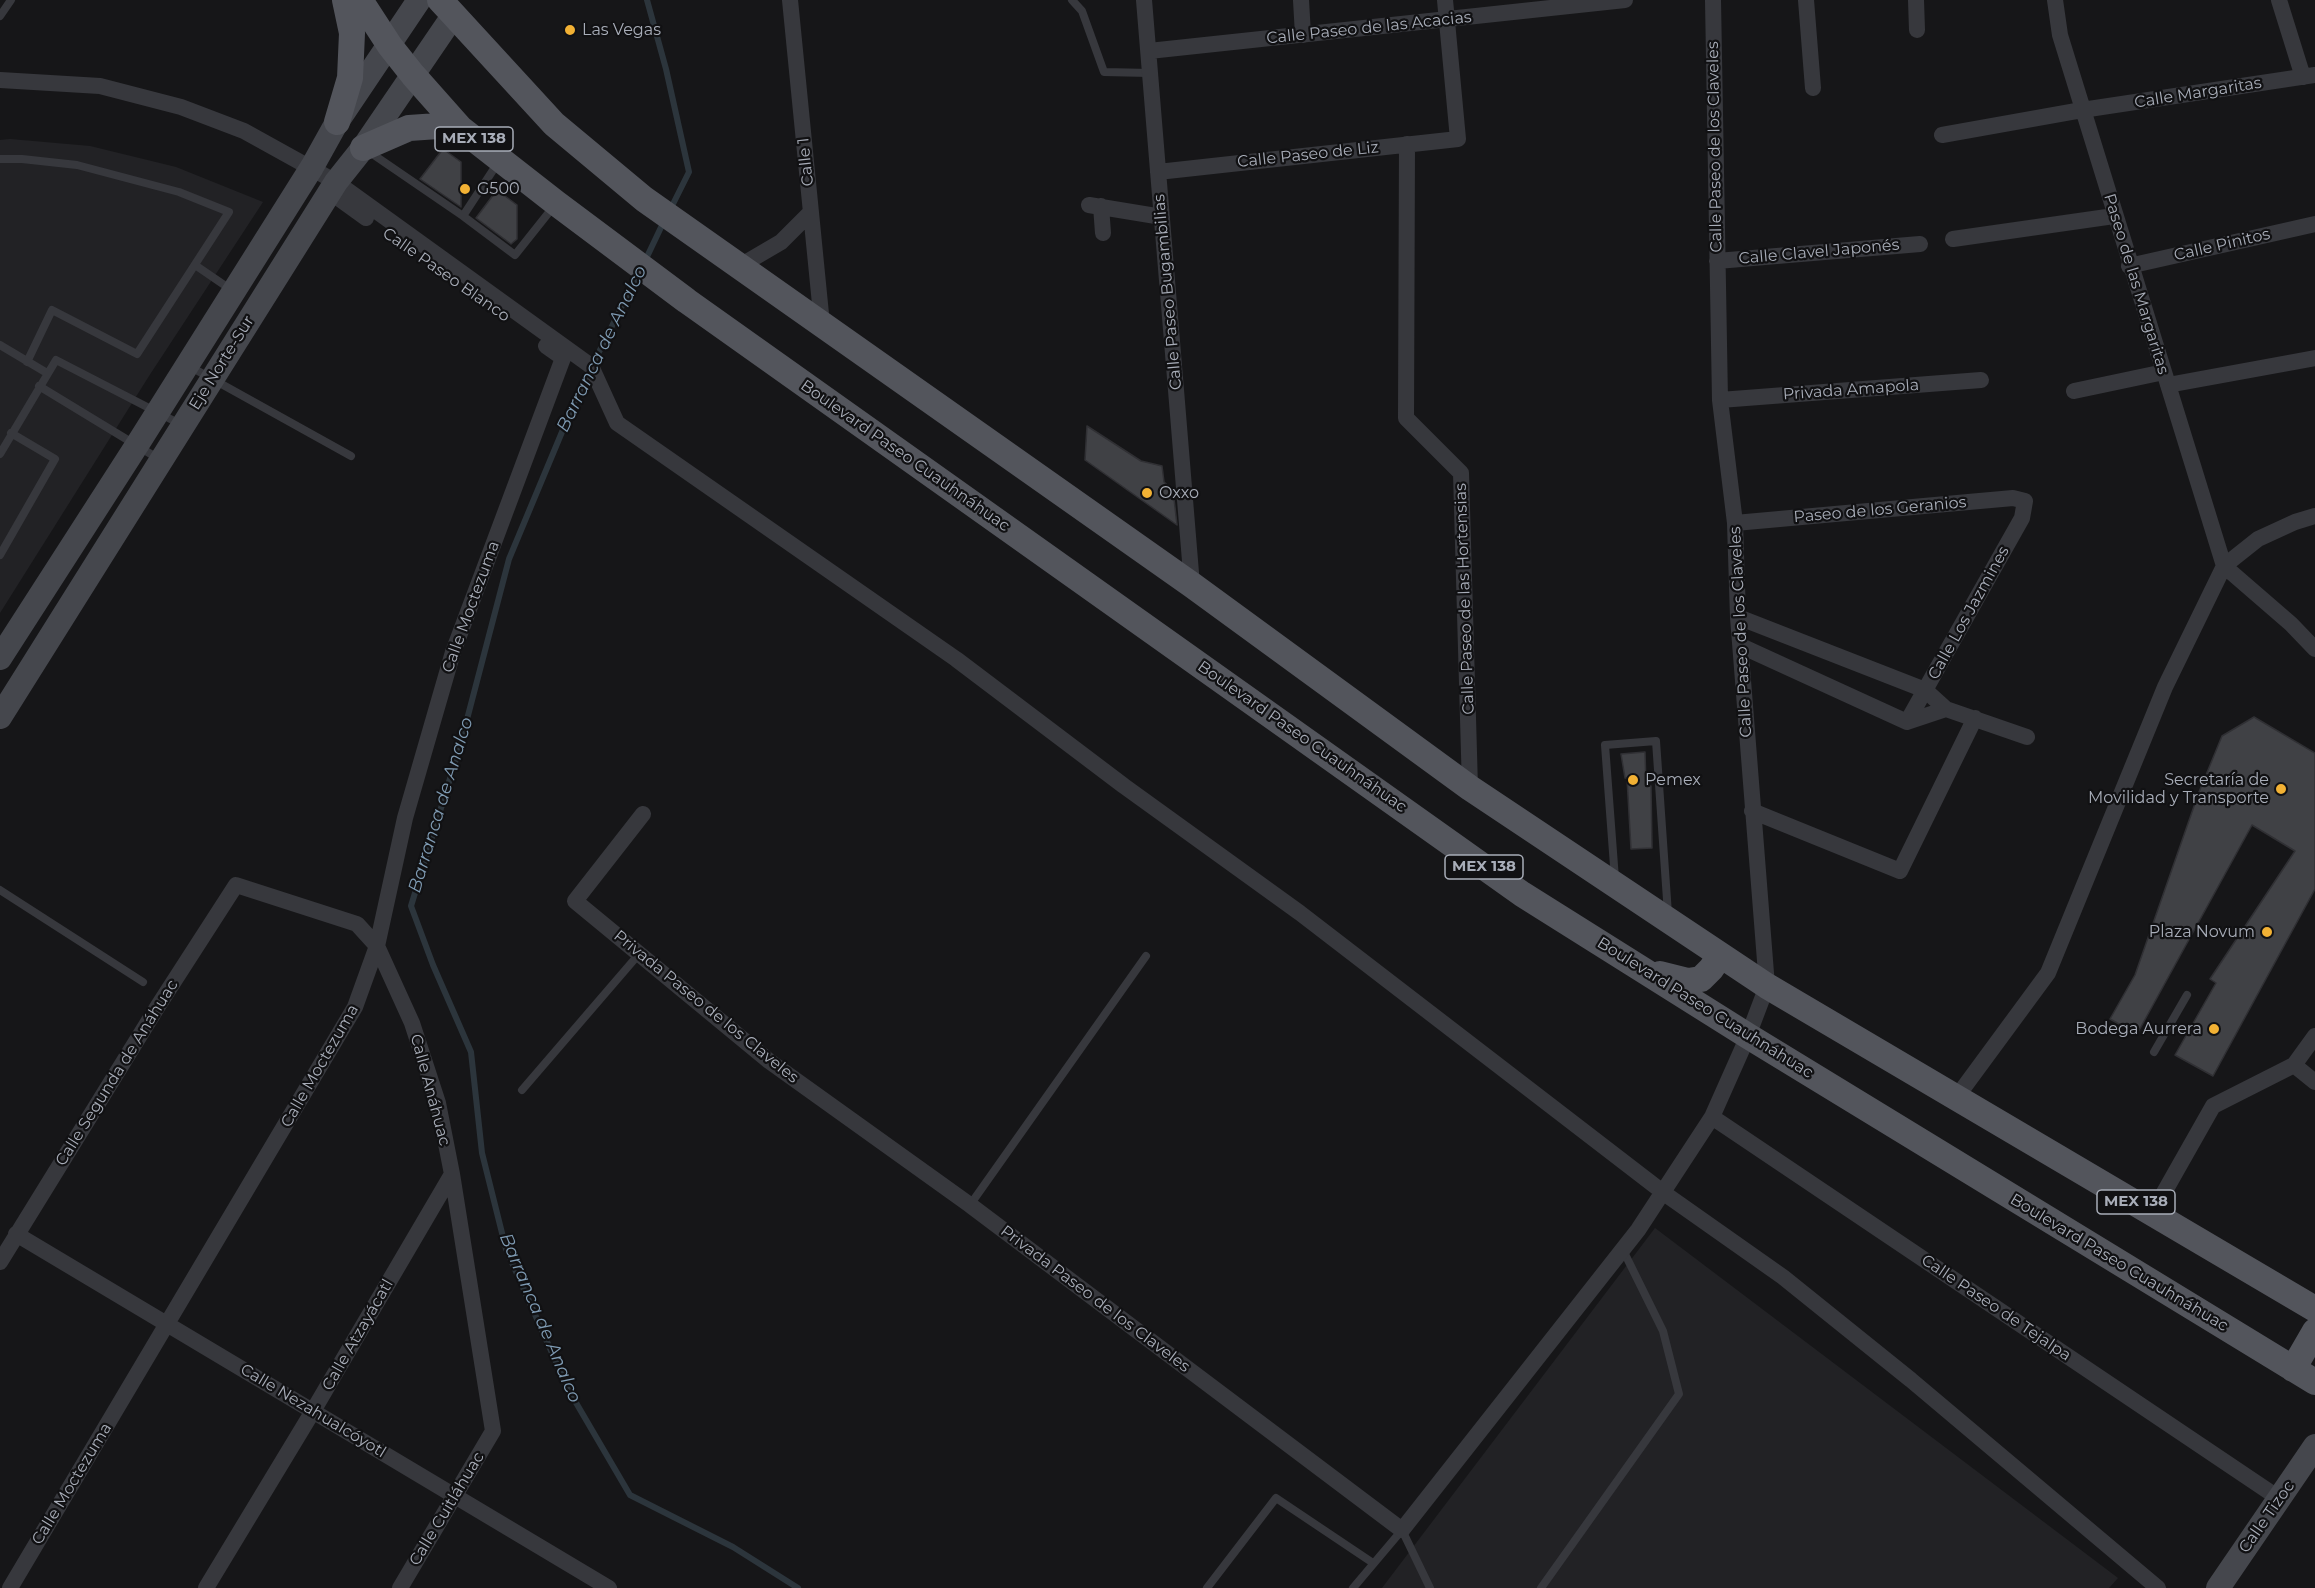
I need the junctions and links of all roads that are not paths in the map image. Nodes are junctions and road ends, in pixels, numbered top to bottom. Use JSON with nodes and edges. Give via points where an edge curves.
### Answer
{"nodes":[{"id":1,"x":11,"y":0,"type":"edge"},
{"id":2,"x":345,"y":0,"type":"edge"},
{"id":3,"x":360,"y":0,"type":"edge"},
{"id":4,"x":420,"y":0,"type":"edge"},
{"id":5,"x":790,"y":0,"type":"edge"},
{"id":6,"x":1072,"y":0,"type":"edge"},
{"id":7,"x":1144,"y":0,"type":"edge"},
{"id":8,"x":1300,"y":0,"type":"edge"},
{"id":9,"x":1445,"y":0,"type":"edge"},
{"id":10,"x":1625,"y":0,"type":"edge"},
{"id":11,"x":1713,"y":0,"type":"edge"},
{"id":12,"x":1806,"y":0,"type":"edge"},
{"id":13,"x":1916,"y":0,"type":"edge"},
{"id":14,"x":2279,"y":0,"type":"edge"},
{"id":15,"x":1578,"y":3,"type":"edge"},
{"id":16,"x":2060,"y":3,"type":"edge"},
{"id":17,"x":447,"y":8,"type":"edge"},
{"id":18,"x":0,"y":16,"type":"edge"},
{"id":19,"x":1447,"y":19,"type":"junction"},
{"id":20,"x":1917,"y":30,"type":"dead end"},
{"id":21,"x":1303,"y":35,"type":"junction"},
{"id":22,"x":390,"y":46,"type":"junction"},
{"id":23,"x":1149,"y":51,"type":"junction"},
{"id":24,"x":1150,"y":73,"type":"junction"},
{"id":25,"x":413,"y":75,"type":"junction"},
{"id":26,"x":2309,"y":76,"type":"edge"},
{"id":27,"x":0,"y":80,"type":"edge"},
{"id":28,"x":1813,"y":88,"type":"dead end"},
{"id":29,"x":2082,"y":110,"type":"junction"},
{"id":30,"x":337,"y":122,"type":"junction"},
{"id":31,"x":460,"y":128,"type":"junction"},
{"id":32,"x":1942,"y":135,"type":"dead end"},
{"id":33,"x":1407,"y":144,"type":"junction"},
{"id":34,"x":363,"y":148,"type":"junction"},
{"id":35,"x":0,"y":159,"type":"edge"},
{"id":36,"x":500,"y":159,"type":"junction"},
{"id":37,"x":312,"y":167,"type":"junction"},
{"id":38,"x":1158,"y":172,"type":"junction"},
{"id":39,"x":333,"y":187,"type":"junction"},
{"id":40,"x":556,"y":203,"type":"junction"},
{"id":41,"x":811,"y":212,"type":"junction"},
{"id":42,"x":463,"y":216,"type":"junction"},
{"id":43,"x":1162,"y":216,"type":"junction"},
{"id":44,"x":2114,"y":216,"type":"junction"},
{"id":45,"x":2315,"y":224,"type":"edge"},
{"id":46,"x":1103,"y":233,"type":"dead end"},
{"id":47,"x":1953,"y":239,"type":"dead end"},
{"id":48,"x":1920,"y":244,"type":"dead end"},
{"id":49,"x":732,"y":261,"type":"junction"},
{"id":50,"x":1717,"y":261,"type":"junction"},
{"id":51,"x":195,"y":265,"type":"junction"},
{"id":52,"x":2129,"y":266,"type":"junction"},
{"id":53,"x":234,"y":291,"type":"junction"},
{"id":54,"x":822,"y":324,"type":"junction"},
{"id":55,"x":0,"y":345,"type":"edge"},
{"id":56,"x":563,"y":358,"type":"joint"},
{"id":57,"x":2315,"y":358,"type":"edge"},
{"id":58,"x":27,"y":362,"type":"junction"},
{"id":59,"x":187,"y":364,"type":"junction"},
{"id":60,"x":47,"y":373,"type":"junction"},
{"id":61,"x":213,"y":377,"type":"junction"},
{"id":62,"x":2166,"y":379,"type":"junction"},
{"id":63,"x":1981,"y":380,"type":"dead end"},
{"id":64,"x":39,"y":386,"type":"junction"},
{"id":65,"x":2074,"y":391,"type":"dead end"},
{"id":66,"x":1720,"y":400,"type":"junction"},
{"id":67,"x":158,"y":411,"type":"junction"},
{"id":68,"x":182,"y":425,"type":"junction"},
{"id":69,"x":11,"y":433,"type":"junction"},
{"id":70,"x":138,"y":445,"type":"junction"},
{"id":71,"x":0,"y":453,"type":"edge"},
{"id":72,"x":351,"y":456,"type":"dead end"},
{"id":73,"x":161,"y":460,"type":"junction"},
{"id":74,"x":2025,"y":501,"type":"joint"},
{"id":75,"x":2315,"y":516,"type":"edge"},
{"id":76,"x":1734,"y":523,"type":"junction"},
{"id":77,"x":0,"y":555,"type":"edge"},
{"id":78,"x":2223,"y":566,"type":"junction"},
{"id":79,"x":1192,"y":585,"type":"junction"},
{"id":80,"x":1738,"y":617,"type":"junction"},
{"id":81,"x":1742,"y":646,"type":"junction"},
{"id":82,"x":2315,"y":649,"type":"edge"},
{"id":83,"x":0,"y":658,"type":"edge"},
{"id":84,"x":1925,"y":690,"type":"junction"},
{"id":85,"x":1946,"y":709,"type":"junction"},
{"id":86,"x":0,"y":717,"type":"edge"},
{"id":87,"x":1975,"y":718,"type":"junction"},
{"id":88,"x":1906,"y":722,"type":"junction"},
{"id":89,"x":2028,"y":737,"type":"dead end"},
{"id":90,"x":1470,"y":788,"type":"junction"},
{"id":91,"x":1752,"y":811,"type":"junction"},
{"id":92,"x":643,"y":814,"type":"dead end"},
{"id":93,"x":236,"y":885,"type":"joint"},
{"id":94,"x":1616,"y":885,"type":"junction"},
{"id":95,"x":0,"y":890,"type":"edge"},
{"id":96,"x":1669,"y":920,"type":"junction"},
{"id":97,"x":377,"y":946,"type":"junction"},
{"id":98,"x":639,"y":954,"type":"junction"},
{"id":99,"x":1146,"y":956,"type":"dead end"},
{"id":100,"x":1720,"y":956,"type":"junction"},
{"id":101,"x":1645,"y":971,"type":"junction"},
{"id":102,"x":143,"y":982,"type":"dead end"},
{"id":103,"x":1767,"y":986,"type":"junction"},
{"id":104,"x":2187,"y":995,"type":"dead end"},
{"id":105,"x":1748,"y":1036,"type":"junction"},
{"id":106,"x":2315,"y":1036,"type":"edge"},
{"id":107,"x":2154,"y":1052,"type":"dead end"},
{"id":108,"x":2294,"y":1065,"type":"junction"},
{"id":109,"x":2315,"y":1082,"type":"edge"},
{"id":110,"x":522,"y":1090,"type":"dead end"},
{"id":111,"x":1956,"y":1098,"type":"junction"},
{"id":112,"x":1712,"y":1117,"type":"junction"},
{"id":113,"x":452,"y":1174,"type":"junction"},
{"id":114,"x":1662,"y":1192,"type":"junction"},
{"id":115,"x":970,"y":1205,"type":"junction"},
{"id":116,"x":2153,"y":1212,"type":"junction"},
{"id":117,"x":16,"y":1234,"type":"junction"},
{"id":118,"x":1623,"y":1249,"type":"junction"},
{"id":119,"x":0,"y":1262,"type":"edge"},
{"id":120,"x":2315,"y":1309,"type":"edge"},
{"id":121,"x":168,"y":1324,"type":"junction"},
{"id":122,"x":2315,"y":1331,"type":"edge"},
{"id":123,"x":2293,"y":1369,"type":"junction"},
{"id":124,"x":2315,"y":1382,"type":"edge"},
{"id":125,"x":313,"y":1411,"type":"junction"},
{"id":126,"x":493,"y":1431,"type":"joint"},
{"id":127,"x":2315,"y":1446,"type":"edge"},
{"id":128,"x":456,"y":1496,"type":"junction"},
{"id":129,"x":2280,"y":1499,"type":"junction"},
{"id":130,"x":1402,"y":1530,"type":"junction"},
{"id":131,"x":1373,"y":1563,"type":"junction"},
{"id":132,"x":600,"y":1586,"type":"edge"},
{"id":133,"x":10,"y":1588,"type":"edge"},
{"id":134,"x":206,"y":1588,"type":"edge"},
{"id":135,"x":400,"y":1588,"type":"edge"},
{"id":136,"x":1207,"y":1588,"type":"edge"},
{"id":137,"x":1353,"y":1588,"type":"edge"},
{"id":138,"x":1430,"y":1588,"type":"edge"},
{"id":139,"x":1541,"y":1588,"type":"edge"},
{"id":140,"x":2158,"y":1588,"type":"edge"},
{"id":141,"x":2218,"y":1588,"type":"edge"}],
"edges":[{"from":1,"to":18,"type":"lane"},
{"from":2,"to":30,"type":"main road","via":[[352,33],[350,78]]},
{"from":3,"to":22,"type":"main road","name":"Boulevard Paseo Cuauhnáhuac","number":"MEX 138"},
{"from":4,"to":22,"type":"street","name":"Eje Norte-Sur"},
{"from":5,"to":41,"type":"street","name":"Calle 1"},
{"from":6,"to":24,"type":"lane","via":[[1082,10],[1104,72]]},
{"from":7,"to":23,"type":"street","name":"Calle Paseo Bugambilias"},
{"from":8,"to":21,"type":"street"},
{"from":9,"to":19,"type":"street"},
{"from":10,"to":15,"type":"street","name":"Calle Paseo de las Acacias"},
{"from":11,"to":50,"type":"street","name":"Calle Paseo de los Claveles"},
{"from":12,"to":28,"type":"street"},
{"from":13,"to":20,"type":"street"},
{"from":14,"to":26,"type":"street"},
{"from":15,"to":19,"type":"street","name":"Calle Paseo de las Acacias"},
{"from":16,"to":29,"type":"street","name":"Paseo de las Margaritas","via":[[2060,35]]},
{"from":17,"to":25,"type":"street","name":"Eje Norte-Sur"},
{"from":17,"to":49,"type":"main road","number":"MEX 138","via":[[554,124],[644,199]]},
{"from":19,"to":21,"type":"street","name":"Calle Paseo de las Acacias"},
{"from":19,"to":33,"type":"street","name":"Calle Paseo de Liz","via":[[1458,139]]},
{"from":21,"to":23,"type":"street","name":"Calle Paseo de las Acacias"},
{"from":22,"to":25,"type":"main road","name":"Boulevard Paseo Cuauhnáhuac","number":"MEX 138"},
{"from":22,"to":30,"type":"street","name":"Eje Norte-Sur"},
{"from":23,"to":24,"type":"street","name":"Calle Paseo Bugambilias"},
{"from":24,"to":38,"type":"street","name":"Calle Paseo Bugambilias"},
{"from":25,"to":31,"type":"main road","name":"Boulevard Paseo Cuauhnáhuac","number":"MEX 138"},
{"from":25,"to":34,"type":"street","name":"Eje Norte-Sur"},
{"from":26,"to":29,"type":"street","name":"Calle Margaritas"},
{"from":27,"to":37,"type":"street","via":[[100,86],[181,107],[243,131]]},
{"from":29,"to":32,"type":"street","name":"Calle Margaritas"},
{"from":29,"to":44,"type":"street","name":"Paseo de las Margaritas"},
{"from":30,"to":37,"type":"street","name":"Eje Norte-Sur"},
{"from":31,"to":34,"type":"main road","via":[[409,128]]},
{"from":31,"to":36,"type":"main road","name":"Boulevard Paseo Cuauhnáhuac","number":"MEX 138"},
{"from":33,"to":38,"type":"street","name":"Calle Paseo de Liz"},
{"from":33,"to":90,"type":"street","name":"Calle Paseo de las Hortensias","via":[[1406,418],[1461,473]]},
{"from":34,"to":39,"type":"street","name":"Eje Norte-Sur"},
{"from":34,"to":42,"type":"lane"},
{"from":35,"to":51,"type":"lane","via":[[77,165],[179,192],[229,212]]},
{"from":36,"to":40,"type":"main road","name":"Boulevard Paseo Cuauhnáhuac","number":"MEX 138"},
{"from":36,"to":42,"type":"lane"},
{"from":37,"to":39,"type":"street"},
{"from":37,"to":53,"type":"street","name":"Eje Norte-Sur"},
{"from":38,"to":43,"type":"street","name":"Calle Paseo Bugambilias"},
{"from":39,"to":56,"type":"street","name":"Calle Paseo Blanco"},
{"from":39,"to":61,"type":"street","name":"Eje Norte-Sur"},
{"from":39,"to":114,"type":"street","via":[[591,366],[617,423],[956,659],[1300,913]]},
{"from":40,"to":42,"type":"lane","via":[[515,255]]},
{"from":40,"to":101,"type":"main road","name":"Boulevard Paseo Cuauhnáhuac","number":"MEX 138","via":[[687,301],[1522,894]]},
{"from":41,"to":49,"type":"street","via":[[781,242]]},
{"from":41,"to":54,"type":"street","name":"Calle 1"},
{"from":43,"to":46,"type":"street","via":[[1095,206]]},
{"from":43,"to":79,"type":"street","name":"Calle Paseo Bugambilias"},
{"from":44,"to":47,"type":"street"},
{"from":44,"to":52,"type":"street","name":"Paseo de las Margaritas"},
{"from":45,"to":52,"type":"street","name":"Calle Pinitos"},
{"from":48,"to":50,"type":"street","name":"Calle Clavel Japonés"},
{"from":49,"to":54,"type":"main road","number":"MEX 138"},
{"from":50,"to":66,"type":"street","name":"Calle Paseo de los Claveles"},
{"from":51,"to":53,"type":"lane"},
{"from":51,"to":58,"type":"lane","via":[[138,354],[52,310]]},
{"from":52,"to":62,"type":"street","name":"Paseo de las Margaritas"},
{"from":53,"to":59,"type":"street","name":"Eje Norte-Sur"},
{"from":54,"to":79,"type":"main road","number":"MEX 138"},
{"from":55,"to":58,"type":"lane"},
{"from":56,"to":97,"type":"street","name":"Calle Moctezuma","via":[[453,652],[405,818]]},
{"from":57,"to":62,"type":"street"},
{"from":58,"to":60,"type":"lane"},
{"from":59,"to":61,"type":"lane"},
{"from":59,"to":67,"type":"street","name":"Eje Norte-Sur"},
{"from":60,"to":64,"type":"lane"},
{"from":60,"to":67,"type":"lane","via":[[56,360]]},
{"from":61,"to":68,"type":"street","name":"Eje Norte-Sur"},
{"from":61,"to":72,"type":"lane"},
{"from":62,"to":65,"type":"street"},
{"from":62,"to":78,"type":"street","name":"Paseo de las Margaritas"},
{"from":63,"to":66,"type":"street","name":"Privada Amapola"},
{"from":64,"to":69,"type":"lane"},
{"from":64,"to":70,"type":"lane"},
{"from":66,"to":76,"type":"street","name":"Calle Paseo de los Claveles"},
{"from":67,"to":68,"type":"lane"},
{"from":67,"to":70,"type":"street","name":"Eje Norte-Sur"},
{"from":68,"to":73,"type":"street","name":"Eje Norte-Sur"},
{"from":69,"to":71,"type":"lane"},
{"from":69,"to":77,"type":"lane","via":[[55,459]]},
{"from":70,"to":73,"type":"lane"},
{"from":70,"to":83,"type":"street","name":"Eje Norte-Sur"},
{"from":73,"to":86,"type":"street","name":"Eje Norte-Sur"},
{"from":74,"to":76,"type":"street","name":"Paseo de los Geranios","via":[[2013,498]]},
{"from":74,"to":84,"type":"street","name":"Calle Los Jazmines","via":[[2022,518]]},
{"from":75,"to":78,"type":"street","via":[[2258,539]]},
{"from":76,"to":80,"type":"street","name":"Calle Paseo de los Claveles"},
{"from":78,"to":82,"type":"street"},
{"from":78,"to":111,"type":"street","via":[[2165,687],[2048,973]]},
{"from":79,"to":90,"type":"main road","number":"MEX 138"},
{"from":80,"to":81,"type":"street","name":"Calle Paseo de los Claveles"},
{"from":80,"to":84,"type":"street"},
{"from":81,"to":88,"type":"street"},
{"from":81,"to":91,"type":"street","name":"Calle Paseo de los Claveles"},
{"from":84,"to":85,"type":"street"},
{"from":84,"to":88,"type":"street","name":"Calle Los Jazmines"},
{"from":85,"to":87,"type":"street"},
{"from":85,"to":88,"type":"street"},
{"from":87,"to":89,"type":"street"},
{"from":87,"to":91,"type":"street","via":[[1900,871]]},
{"from":90,"to":94,"type":"main road","number":"MEX 138"},
{"from":91,"to":103,"type":"street","name":"Calle Paseo de los Claveles"},
{"from":92,"to":98,"type":"street","name":"Privada Paseo de los Claveles","via":[[575,901]]},
{"from":93,"to":97,"type":"street","name":"Calle Anáhuac","via":[[357,924]]},
{"from":93,"to":117,"type":"street","name":"Calle Segunda de Anáhuac"},
{"from":94,"to":96,"type":"main road","number":"MEX 138"},
{"from":94,"to":96,"type":"lane","via":[[1605,745],[1656,741]]},
{"from":95,"to":102,"type":"lane"},
{"from":96,"to":100,"type":"main road","number":"MEX 138"},
{"from":97,"to":113,"type":"street","name":"Calle Anáhuac","via":[[415,1033],[438,1103]]},
{"from":97,"to":121,"type":"street","name":"Calle Moctezuma","via":[[355,1007]]},
{"from":98,"to":110,"type":"lane"},
{"from":98,"to":115,"type":"street","name":"Privada Paseo de los Claveles","via":[[769,1061]]},
{"from":99,"to":115,"type":"lane"},
{"from":100,"to":101,"type":"main road","via":[[1701,979],[1688,981]]},
{"from":100,"to":103,"type":"main road","number":"MEX 138"},
{"from":101,"to":105,"type":"main road","name":"Boulevard Paseo Cuauhnáhuac","number":"MEX 138"},
{"from":103,"to":105,"type":"street","name":"Calle Paseo de los Claveles"},
{"from":103,"to":111,"type":"main road","number":"MEX 138"},
{"from":104,"to":107,"type":"lane"},
{"from":105,"to":112,"type":"street","name":"Calle Paseo de los Claveles"},
{"from":105,"to":123,"type":"main road","name":"Boulevard Paseo Cuauhnáhuac","number":"MEX 138"},
{"from":106,"to":108,"type":"street"},
{"from":108,"to":109,"type":"street"},
{"from":108,"to":116,"type":"street","via":[[2213,1106]]},
{"from":111,"to":116,"type":"main road","number":"MEX 138"},
{"from":112,"to":114,"type":"street","name":"Calle Paseo de los Claveles"},
{"from":112,"to":129,"type":"street","name":"Calle Paseo de Tejalpa"},
{"from":113,"to":125,"type":"street","name":"Calle Atzayácatl"},
{"from":113,"to":126,"type":"street","name":"Calle Anáhuac"},
{"from":114,"to":118,"type":"street","name":"Calle Paseo de los Claveles"},
{"from":114,"to":140,"type":"street","via":[[1783,1277]]},
{"from":115,"to":130,"type":"street","name":"Privada Paseo de los Claveles"},
{"from":116,"to":120,"type":"main road","number":"MEX 138"},
{"from":117,"to":119,"type":"street","name":"Calle Segunda de Anáhuac"},
{"from":117,"to":121,"type":"street","name":"Calle Nezahualcóyotl"},
{"from":118,"to":130,"type":"street"},
{"from":118,"to":139,"type":"lane","via":[[1663,1331],[1679,1394]]},
{"from":121,"to":125,"type":"street","name":"Calle Nezahualcóyotl"},
{"from":121,"to":133,"type":"street","name":"Calle Moctezuma"},
{"from":122,"to":123,"type":"main road"},
{"from":123,"to":124,"type":"main road","name":"Boulevard Paseo Cuauhnáhuac","number":"MEX 138"},
{"from":125,"to":128,"type":"street","name":"Calle Nezahualcóyotl"},
{"from":125,"to":134,"type":"street","name":"Calle Atzayácatl"},
{"from":126,"to":128,"type":"street","name":"Calle Cuitláhuac"},
{"from":127,"to":129,"type":"street","name":"Calle Tizoc"},
{"from":128,"to":132,"type":"street","name":"Calle Nezahualcóyotl"},
{"from":128,"to":135,"type":"street","name":"Calle Cuitláhuac"},
{"from":129,"to":141,"type":"street","name":"Calle Tizoc"},
{"from":130,"to":131,"type":"lane"},
{"from":130,"to":138,"type":"lane"},
{"from":131,"to":136,"type":"lane","via":[[1275,1498]]},
{"from":131,"to":137,"type":"lane"}]}
